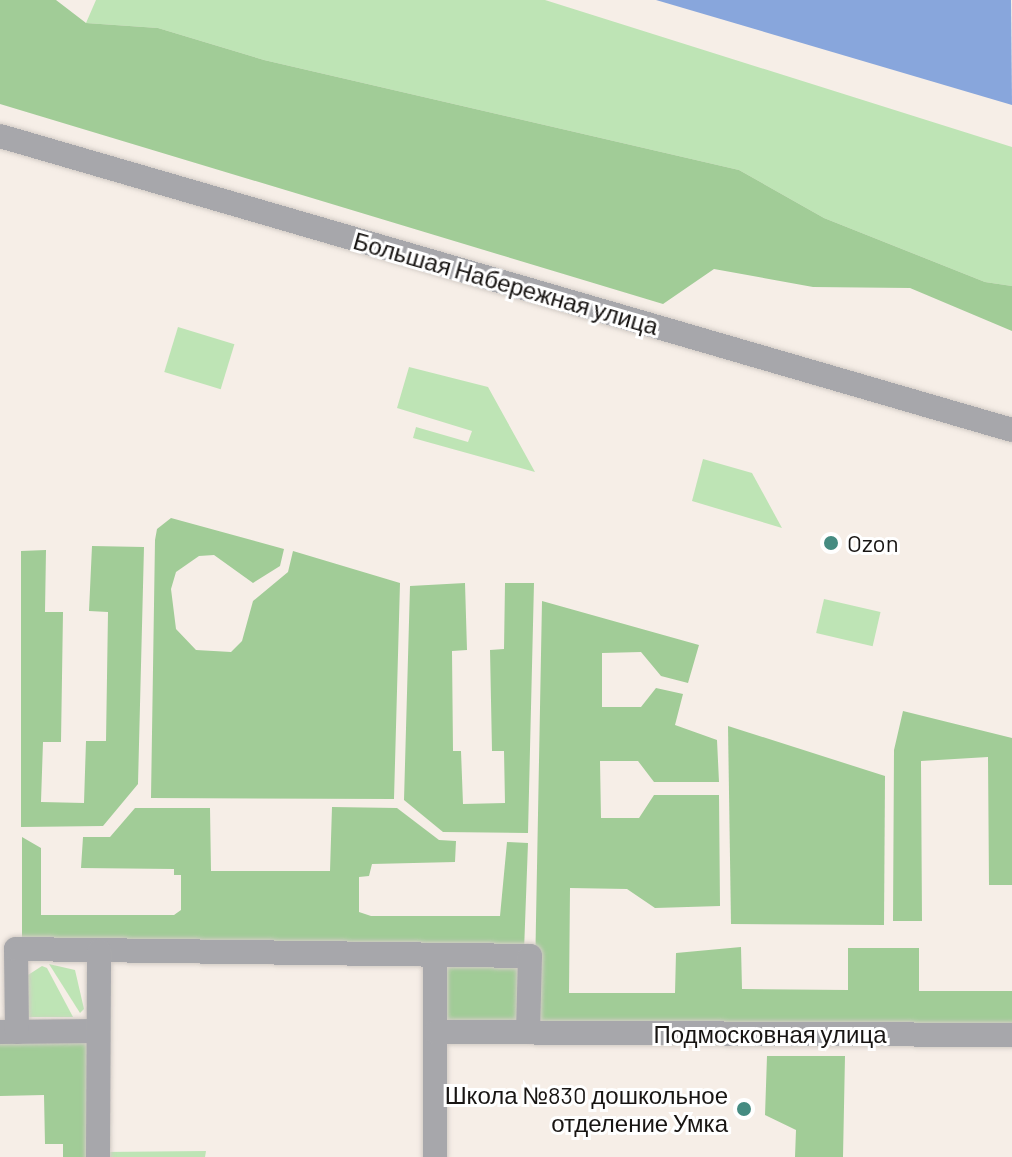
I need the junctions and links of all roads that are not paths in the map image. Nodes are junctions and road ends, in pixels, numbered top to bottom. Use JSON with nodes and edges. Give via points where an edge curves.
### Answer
{"nodes":[{"id":1,"x":0,"y":136,"type":"edge"},
{"id":2,"x":1012,"y":430,"type":"edge"},
{"id":3,"x":99,"y":951,"type":"junction"},
{"id":4,"x":435,"y":957,"type":"junction"},
{"id":5,"x":98,"y":1031,"type":"junction"},
{"id":6,"x":8,"y":1032,"type":"edge"},
{"id":7,"x":436,"y":1032,"type":"junction"},
{"id":8,"x":528,"y":1032,"type":"junction"},
{"id":9,"x":1012,"y":1035,"type":"edge"},
{"id":10,"x":98,"y":1157,"type":"edge"},
{"id":11,"x":435,"y":1157,"type":"edge"}],
"edges":[{"from":1,"to":2,"type":"street","name":"Большая Набережная улица"},
{"from":3,"to":4,"type":"street"},
{"from":3,"to":5,"type":"street"},
{"from":3,"to":6,"type":"street","via":[[16,949]]},
{"from":4,"to":7,"type":"street"},
{"from":4,"to":8,"type":"street","via":[[530,956]]},
{"from":5,"to":6,"type":"street"},
{"from":5,"to":10,"type":"street"},
{"from":7,"to":8,"type":"street","name":"Подмосковная улица"},
{"from":7,"to":11,"type":"street"},
{"from":8,"to":9,"type":"street","name":"Подмосковная улица"}]}
